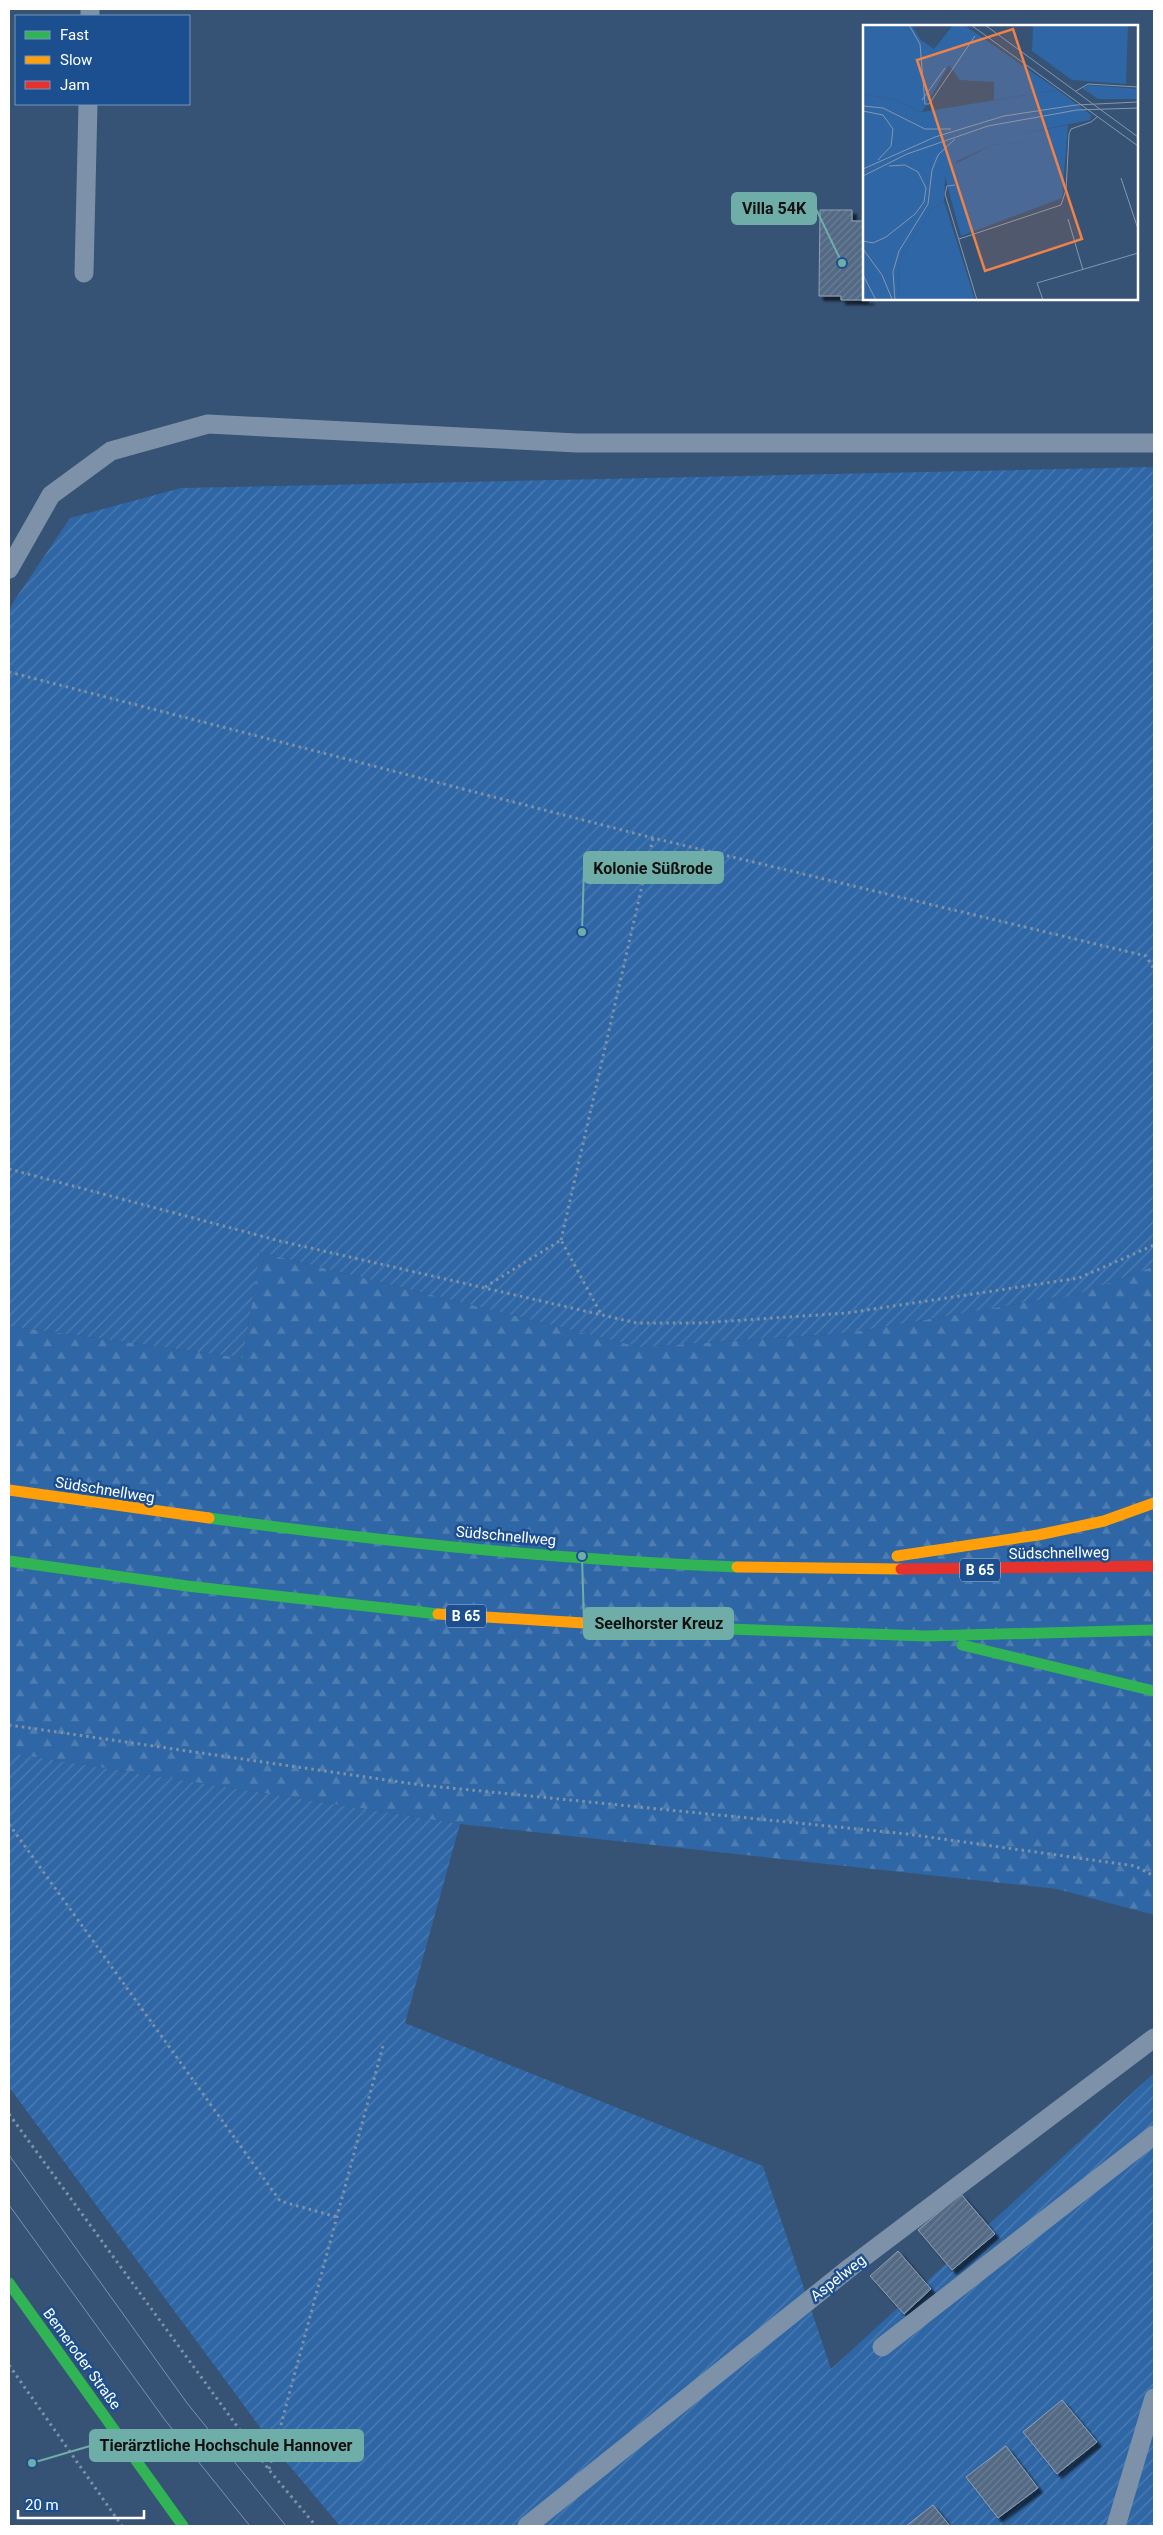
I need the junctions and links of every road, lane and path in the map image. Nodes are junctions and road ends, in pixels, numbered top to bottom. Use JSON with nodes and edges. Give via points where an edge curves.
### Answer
{"nodes":[{"id":1,"x":88,"y":105,"type":"edge"},
{"id":2,"x":84,"y":273,"type":"dead end"},
{"id":3,"x":1154,"y":443,"type":"edge"},
{"id":4,"x":9,"y":569,"type":"edge"},
{"id":5,"x":9,"y":672,"type":"edge"},
{"id":6,"x":654,"y":838,"type":"junction"},
{"id":7,"x":1154,"y":970,"type":"edge"},
{"id":8,"x":9,"y":1168,"type":"edge"},
{"id":9,"x":561,"y":1240,"type":"junction"},
{"id":10,"x":1154,"y":1245,"type":"edge"},
{"id":11,"x":484,"y":1288,"type":"junction"},
{"id":12,"x":601,"y":1315,"type":"junction"},
{"id":13,"x":9,"y":1490,"type":"edge"},
{"id":14,"x":1154,"y":1503,"type":"edge"},
{"id":15,"x":9,"y":1561,"type":"edge"},
{"id":16,"x":1154,"y":1566,"type":"edge"},
{"id":17,"x":806,"y":1569,"type":"junction"},
{"id":18,"x":1154,"y":1630,"type":"edge"},
{"id":19,"x":926,"y":1636,"type":"junction"},
{"id":20,"x":1154,"y":1691,"type":"edge"},
{"id":21,"x":9,"y":1726,"type":"edge"},
{"id":22,"x":9,"y":1824,"type":"edge"},
{"id":23,"x":1154,"y":1876,"type":"edge"},
{"id":24,"x":1154,"y":2038,"type":"edge"},
{"id":25,"x":384,"y":2042,"type":"dead end"},
{"id":26,"x":9,"y":2114,"type":"edge"},
{"id":27,"x":1154,"y":2134,"type":"edge"},
{"id":28,"x":337,"y":2217,"type":"junction"},
{"id":29,"x":9,"y":2283,"type":"edge"},
{"id":30,"x":882,"y":2347,"type":"dead end"},
{"id":31,"x":9,"y":2365,"type":"edge"},
{"id":32,"x":1154,"y":2398,"type":"edge"},
{"id":33,"x":269,"y":2470,"type":"junction"},
{"id":34,"x":122,"y":2526,"type":"edge"},
{"id":35,"x":184,"y":2526,"type":"edge"},
{"id":36,"x":316,"y":2526,"type":"edge"},
{"id":37,"x":527,"y":2526,"type":"edge"},
{"id":38,"x":1116,"y":2526,"type":"edge"}],
"edges":[{"from":1,"to":2,"type":"lane"},
{"from":3,"to":4,"type":"lane","via":[[577,443],[208,424],[111,451],[51,495]]},
{"from":5,"to":6,"type":"path"},
{"from":6,"to":7,"type":"path","via":[[1146,956]]},
{"from":6,"to":9,"type":"path"},
{"from":8,"to":11,"type":"path","via":[[280,1242]]},
{"from":9,"to":11,"type":"path"},
{"from":9,"to":12,"type":"path"},
{"from":10,"to":12,"type":"path","via":[[1079,1278],[846,1314],[700,1323],[636,1323]]},
{"from":11,"to":12,"type":"path"},
{"from":13,"to":17,"type":"main road","name":"Südschnellweg","number":"B 65","via":[[196,1519],[419,1544],[624,1561]]},
{"from":14,"to":17,"type":"main road","via":[[1104,1521],[1038,1535]]},
{"from":15,"to":19,"type":"main road","number":"B 65","via":[[414,1613],[631,1626]]},
{"from":16,"to":17,"type":"main road","name":"Südschnellweg","number":"B 65","via":[[996,1570]]},
{"from":18,"to":19,"type":"main road","number":"B 65"},
{"from":19,"to":20,"type":"main road"},
{"from":21,"to":23,"type":"path","via":[[420,1785],[907,1834],[1135,1866]]},
{"from":22,"to":28,"type":"path","via":[[280,2201]]},
{"from":24,"to":37,"type":"lane","name":"Aspelweg","via":[[852,2266]]},
{"from":25,"to":28,"type":"path"},
{"from":26,"to":33,"type":"path"},
{"from":27,"to":30,"type":"lane"},
{"from":28,"to":33,"type":"path"},
{"from":29,"to":35,"type":"main road","name":"Bemeroder Straße"},
{"from":31,"to":34,"type":"path"},
{"from":32,"to":38,"type":"lane"},
{"from":33,"to":36,"type":"path"}]}
